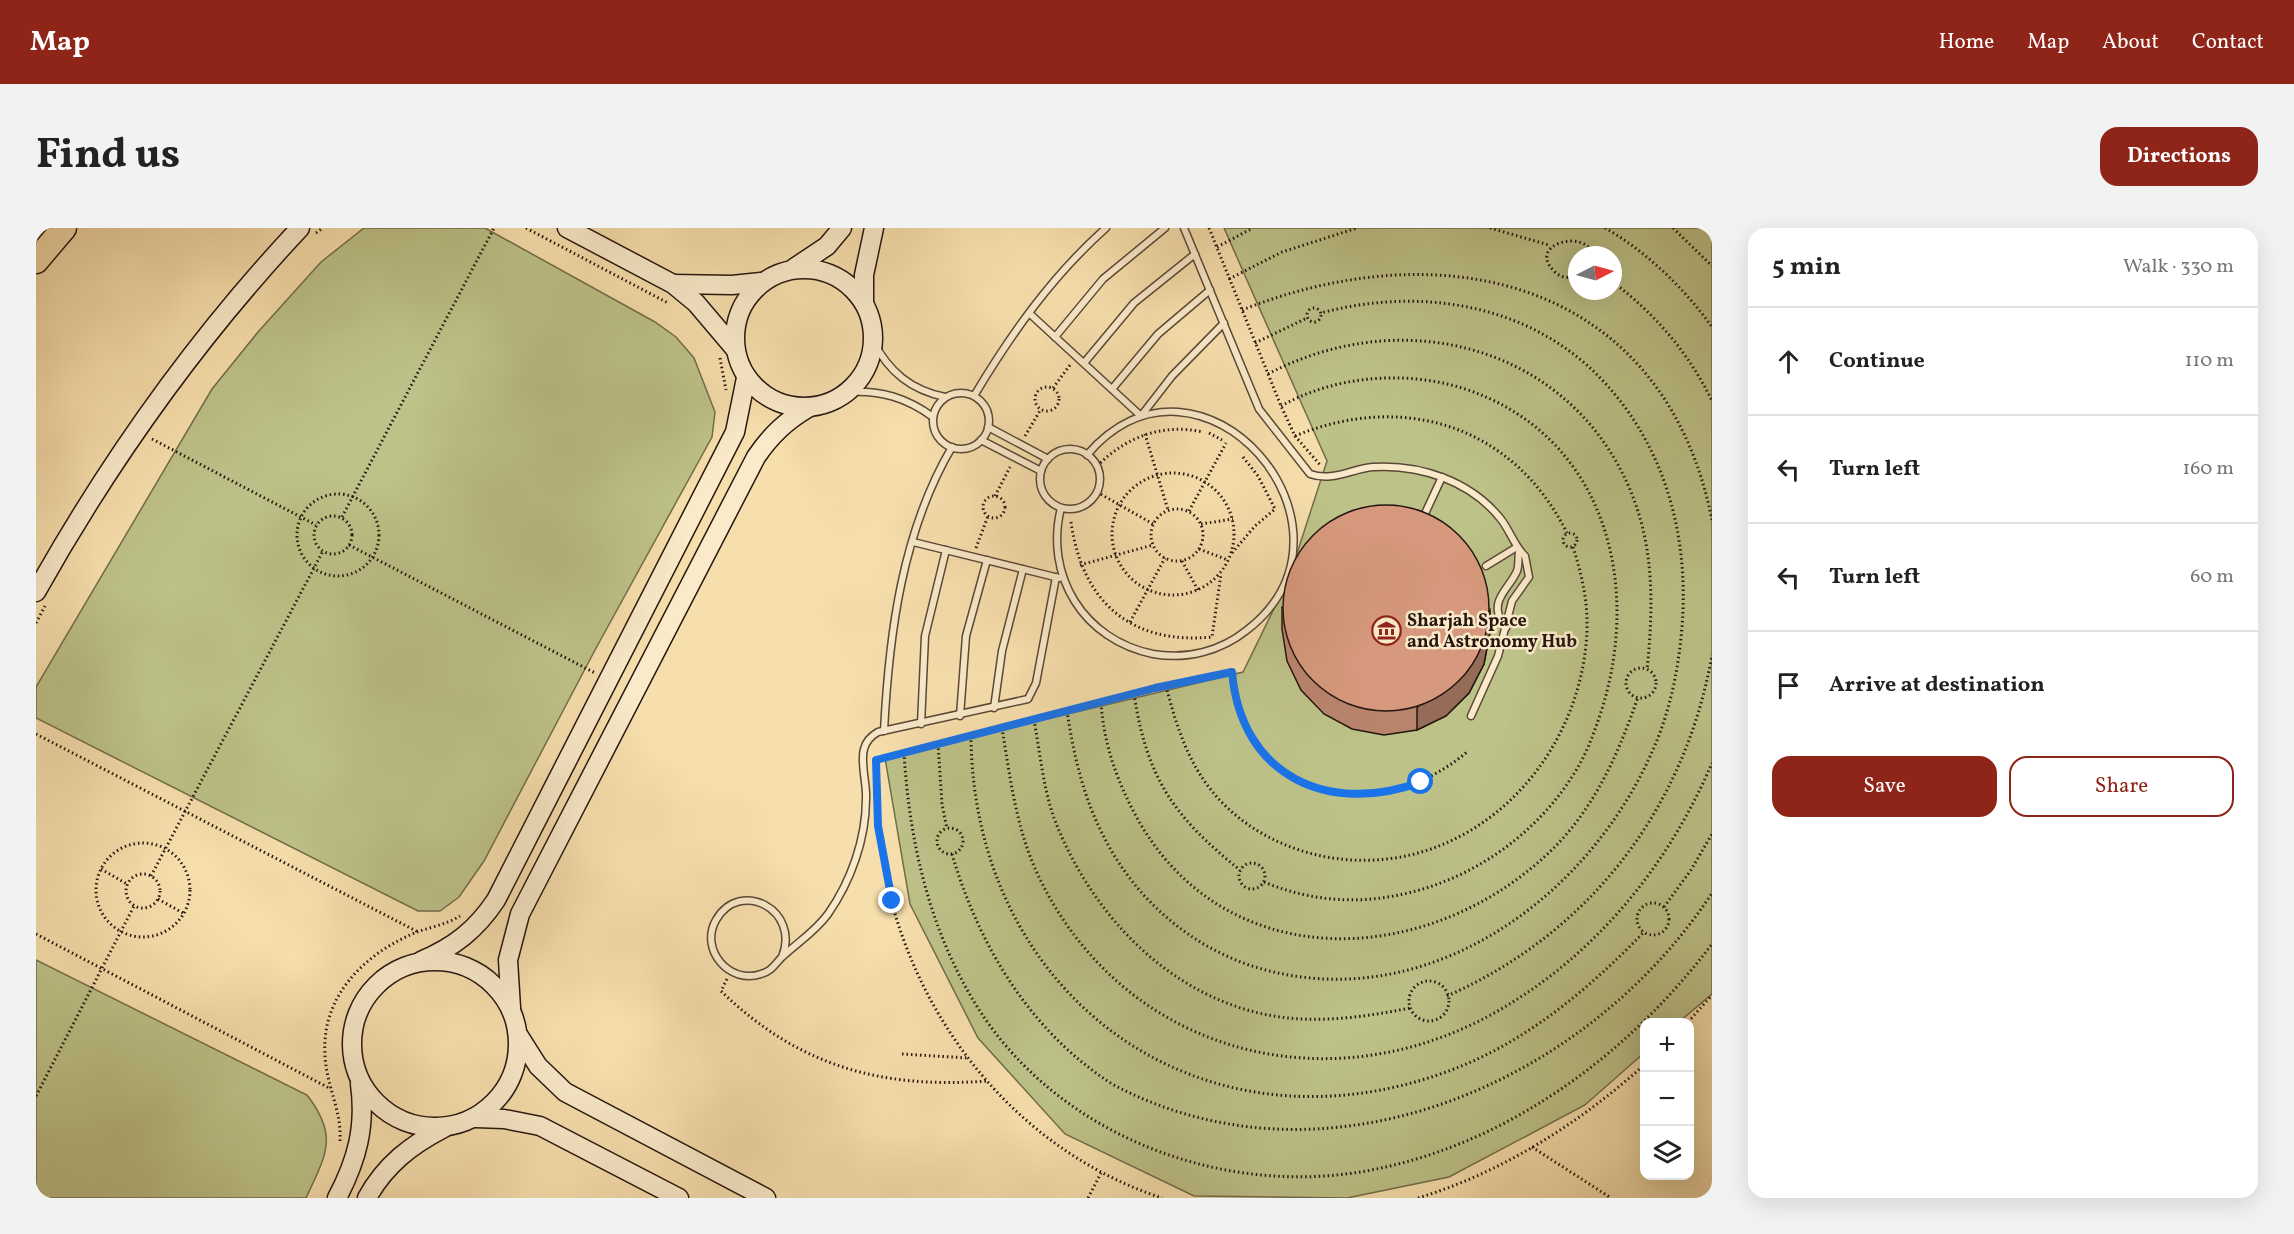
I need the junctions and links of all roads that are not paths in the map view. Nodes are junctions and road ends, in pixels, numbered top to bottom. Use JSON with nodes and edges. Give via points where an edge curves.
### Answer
{"nodes":[{"id":1,"x":46,"y":228,"type":"edge"},
{"id":2,"x":64,"y":228,"type":"edge"},
{"id":3,"x":300,"y":228,"type":"edge"},
{"id":4,"x":567,"y":228,"type":"edge"},
{"id":5,"x":842,"y":228,"type":"edge"},
{"id":6,"x":874,"y":228,"type":"edge"},
{"id":7,"x":1106,"y":228,"type":"edge"},
{"id":8,"x":1165,"y":228,"type":"edge"},
{"id":9,"x":1184,"y":228,"type":"edge"},
{"id":10,"x":36,"y":238,"type":"edge"},
{"id":11,"x":1195,"y":254,"type":"junction"},
{"id":12,"x":36,"y":261,"type":"edge"},
{"id":13,"x":794,"y":268,"type":"junction"},
{"id":14,"x":761,"y":282,"type":"junction"},
{"id":15,"x":673,"y":284,"type":"junction"},
{"id":16,"x":1210,"y":290,"type":"junction"},
{"id":17,"x":864,"y":303,"type":"junction"},
{"id":18,"x":1029,"y":313,"type":"junction"},
{"id":19,"x":1224,"y":323,"type":"junction"},
{"id":20,"x":1055,"y":337,"type":"junction"},
{"id":21,"x":873,"y":341,"type":"junction"},
{"id":22,"x":726,"y":351,"type":"junction"},
{"id":23,"x":1084,"y":363,"type":"junction"},
{"id":24,"x":746,"y":378,"type":"junction"},
{"id":25,"x":1112,"y":389,"type":"junction"},
{"id":26,"x":849,"y":392,"type":"junction"},
{"id":27,"x":974,"y":396,"type":"junction"},
{"id":28,"x":945,"y":397,"type":"junction"},
{"id":29,"x":808,"y":408,"type":"junction"},
{"id":30,"x":1142,"y":416,"type":"junction"},
{"id":31,"x":933,"y":417,"type":"junction"},
{"id":32,"x":988,"y":427,"type":"junction"},
{"id":33,"x":981,"y":440,"type":"junction"},
{"id":34,"x":952,"y":447,"type":"junction"},
{"id":35,"x":1087,"y":455,"type":"junction"},
{"id":36,"x":1048,"y":459,"type":"junction"},
{"id":37,"x":1041,"y":471,"type":"junction"},
{"id":38,"x":1442,"y":477,"type":"junction"},
{"id":39,"x":1065,"y":509,"type":"junction"},
{"id":40,"x":1418,"y":526,"type":"edge"},
{"id":41,"x":913,"y":542,"type":"junction"},
{"id":42,"x":946,"y":550,"type":"junction"},
{"id":43,"x":1518,"y":550,"type":"junction"},
{"id":44,"x":987,"y":560,"type":"junction"},
{"id":45,"x":1486,"y":566,"type":"dead end"},
{"id":46,"x":1023,"y":569,"type":"junction"},
{"id":47,"x":1059,"y":578,"type":"junction"},
{"id":48,"x":36,"y":592,"type":"edge"},
{"id":49,"x":1506,"y":628,"type":"junction"},
{"id":50,"x":994,"y":708,"type":"junction"},
{"id":51,"x":960,"y":716,"type":"junction"},
{"id":52,"x":1471,"y":716,"type":"dead end"},
{"id":53,"x":921,"y":724,"type":"junction"},
{"id":54,"x":884,"y":731,"type":"junction"},
{"id":55,"x":782,"y":957,"type":"junction"},
{"id":56,"x":421,"y":961,"type":"junction"},
{"id":57,"x":511,"y":1008,"type":"junction"},
{"id":58,"x":519,"y":1036,"type":"junction"},
{"id":59,"x":359,"y":1079,"type":"junction"},
{"id":60,"x":476,"y":1118,"type":"junction"},
{"id":61,"x":444,"y":1128,"type":"junction"},
{"id":62,"x":337,"y":1198,"type":"edge"},
{"id":63,"x":368,"y":1198,"type":"edge"},
{"id":64,"x":679,"y":1198,"type":"edge"},
{"id":65,"x":766,"y":1198,"type":"edge"}],
"edges":[{"from":1,"to":10,"type":"highway"},
{"from":2,"to":12,"type":"highway"},
{"from":3,"to":48,"type":"street","via":[[230,305],[165,389],[95,492]]},
{"from":4,"to":15,"type":"street"},
{"from":5,"to":13,"type":"street","via":[[827,246]]},
{"from":6,"to":17,"type":"street","via":[[864,275]]},
{"from":7,"to":18,"type":"lane","via":[[1075,256]]},
{"from":8,"to":20,"type":"lane","via":[[1103,279]]},
{"from":9,"to":11,"type":"lane"},
{"from":11,"to":16,"type":"lane"},
{"from":11,"to":23,"type":"lane","via":[[1134,303]]},
{"from":13,"to":14,"type":"street"},
{"from":13,"to":17,"type":"street","via":[[814,268],[834,275],[851,286]]},
{"from":14,"to":15,"type":"street"},
{"from":14,"to":22,"type":"street","via":[[744,300]]},
{"from":15,"to":22,"type":"street","via":[[696,303]]},
{"from":16,"to":19,"type":"lane"},
{"from":16,"to":25,"type":"lane","via":[[1158,334]]},
{"from":17,"to":21,"type":"street"},
{"from":18,"to":20,"type":"lane"},
{"from":18,"to":27,"type":"lane"},
{"from":19,"to":30,"type":"lane","via":[[1172,376]]},
{"from":19,"to":38,"type":"lane","via":[[1264,417],[1310,474],[1323,478],[1374,467]]},
{"from":20,"to":23,"type":"lane"},
{"from":21,"to":26,"type":"street","via":[[869,361]]},
{"from":21,"to":28,"type":"lane","via":[[898,375],[921,390]]},
{"from":22,"to":24,"type":"street"},
{"from":23,"to":25,"type":"lane"},
{"from":24,"to":29,"type":"street","via":[[773,401]]},
{"from":24,"to":56,"type":"street","via":[[735,432],[496,900],[465,938]]},
{"from":25,"to":30,"type":"lane"},
{"from":26,"to":29,"type":"street"},
{"from":26,"to":31,"type":"lane","via":[[889,395]]},
{"from":27,"to":28,"type":"lane","via":[[959,392]]},
{"from":27,"to":32,"type":"lane","via":[[988,412]]},
{"from":28,"to":31,"type":"lane"},
{"from":29,"to":57,"type":"street","via":[[769,438],[756,457],[520,915],[508,960]]},
{"from":30,"to":35,"type":"lane","via":[[1111,430]]},
{"from":30,"to":47,"type":"lane","via":[[1182,412],[1219,422],[1266,460],[1282,486],[1293,530],[1291,560],[1281,589],[1254,625],[1229,642],[1200,653],[1170,656],[1141,651],[1102,631],[1074,602]]},
{"from":31,"to":34,"type":"lane","via":[[936,432]]},
{"from":32,"to":33,"type":"lane"},
{"from":32,"to":36,"type":"lane"},
{"from":33,"to":34,"type":"lane","via":[[964,449]]},
{"from":33,"to":37,"type":"lane"},
{"from":34,"to":41,"type":"lane","via":[[929,492]]},
{"from":35,"to":36,"type":"lane","via":[[1066,449]]},
{"from":35,"to":39,"type":"lane","via":[[1097,466],[1097,492],[1084,506]]},
{"from":36,"to":37,"type":"lane"},
{"from":37,"to":39,"type":"lane","via":[[1044,494]]},
{"from":38,"to":40,"type":"lane"},
{"from":38,"to":43,"type":"lane","via":[[1469,490],[1492,509]]},
{"from":39,"to":47,"type":"lane","via":[[1056,543]]},
{"from":41,"to":42,"type":"lane"},
{"from":41,"to":54,"type":"lane","via":[[893,635]]},
{"from":42,"to":44,"type":"lane"},
{"from":42,"to":53,"type":"lane","via":[[925,636]]},
{"from":43,"to":45,"type":"lane"},
{"from":43,"to":49,"type":"lane","via":[[1517,570],[1500,599],[1500,618]]},
{"from":43,"to":49,"type":"lane","via":[[1525,556],[1530,573],[1512,601]]},
{"from":44,"to":46,"type":"lane"},
{"from":44,"to":51,"type":"lane","via":[[966,636]]},
{"from":46,"to":47,"type":"lane"},
{"from":46,"to":50,"type":"lane","via":[[1004,642]]},
{"from":47,"to":50,"type":"lane","via":[[1034,692],[1024,702]]},
{"from":49,"to":52,"type":"lane","via":[[1490,677]]},
{"from":50,"to":51,"type":"lane"},
{"from":51,"to":53,"type":"lane"},
{"from":53,"to":54,"type":"lane"},
{"from":54,"to":55,"type":"lane","via":[[872,736],[863,752],[864,821],[846,884],[820,924]]},
{"from":55,"to":55,"type":"lane","via":[[769,971],[740,976],[723,966],[713,949],[712,930],[722,912],[739,902],[758,902],[775,912],[785,928],[786,948]]},
{"from":56,"to":57,"type":"street","via":[[443,960],[464,965],[483,975]]},
{"from":56,"to":59,"type":"street","via":[[382,979],[367,995],[352,1036]]},
{"from":57,"to":58,"type":"street"},
{"from":58,"to":60,"type":"street","via":[[518,1060],[509,1083],[495,1103]]},
{"from":58,"to":65,"type":"street","via":[[538,1066],[565,1092]]},
{"from":59,"to":61,"type":"street","via":[[374,1101],[394,1117],[418,1126]]},
{"from":59,"to":62,"type":"street","via":[[362,1129],[357,1153]]},
{"from":60,"to":61,"type":"street"},
{"from":60,"to":64,"type":"street","via":[[540,1126]]},
{"from":61,"to":63,"type":"street","via":[[401,1154]]}]}
